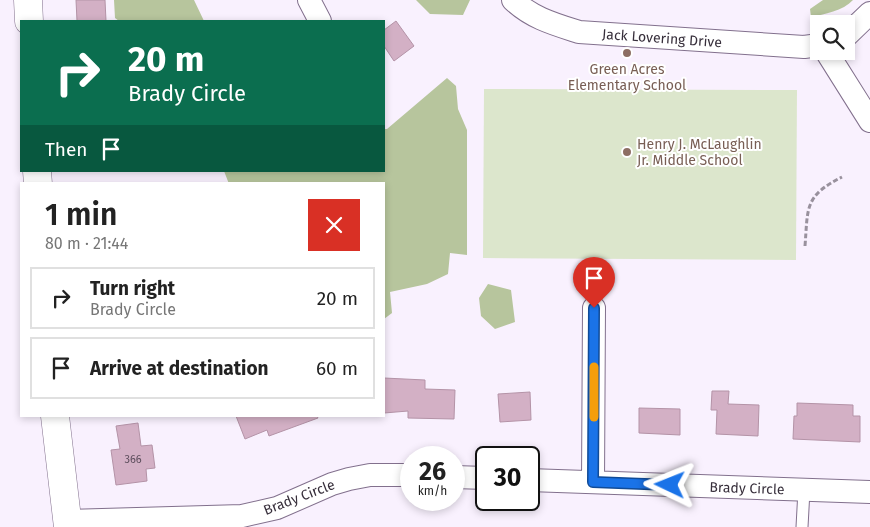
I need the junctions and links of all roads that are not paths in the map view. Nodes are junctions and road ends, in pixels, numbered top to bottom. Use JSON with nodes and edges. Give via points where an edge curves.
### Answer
{"nodes":[{"id":1,"x":28,"y":0,"type":"edge"},
{"id":2,"x":309,"y":0,"type":"edge"},
{"id":3,"x":513,"y":0,"type":"edge"},
{"id":4,"x":870,"y":13,"type":"edge"},
{"id":5,"x":28,"y":20,"type":"edge"},
{"id":6,"x":319,"y":20,"type":"edge"},
{"id":7,"x":855,"y":27,"type":"edge"},
{"id":8,"x":810,"y":47,"type":"edge"},
{"id":9,"x":832,"y":60,"type":"edge"},
{"id":10,"x":870,"y":121,"type":"edge"},
{"id":11,"x":594,"y":308,"type":"dead end"},
{"id":12,"x":55,"y":417,"type":"edge"},
{"id":13,"x":400,"y":475,"type":"edge"},
{"id":14,"x":540,"y":480,"type":"edge"},
{"id":15,"x":593,"y":482,"type":"junction"},
{"id":16,"x":804,"y":490,"type":"junction"},
{"id":17,"x":870,"y":492,"type":"edge"},
{"id":18,"x":68,"y":524,"type":"edge"},
{"id":19,"x":802,"y":527,"type":"edge"}],
"edges":[{"from":1,"to":5,"type":"main road"},
{"from":2,"to":6,"type":"street"},
{"from":3,"to":8,"type":"street","name":"Jack Lovering Drive","via":[[525,11],[551,24],[579,32]]},
{"from":4,"to":7,"type":"street"},
{"from":9,"to":10,"type":"street"},
{"from":11,"to":15,"type":"street"},
{"from":12,"to":18,"type":"main road"},
{"from":13,"to":18,"type":"street","name":"Brady Circle","via":[[349,479],[277,508],[242,516]]},
{"from":14,"to":15,"type":"street","name":"Brady Circle"},
{"from":15,"to":16,"type":"street","name":"Brady Circle"},
{"from":16,"to":17,"type":"street","name":"Brady Circle"},
{"from":16,"to":19,"type":"lane"}]}
